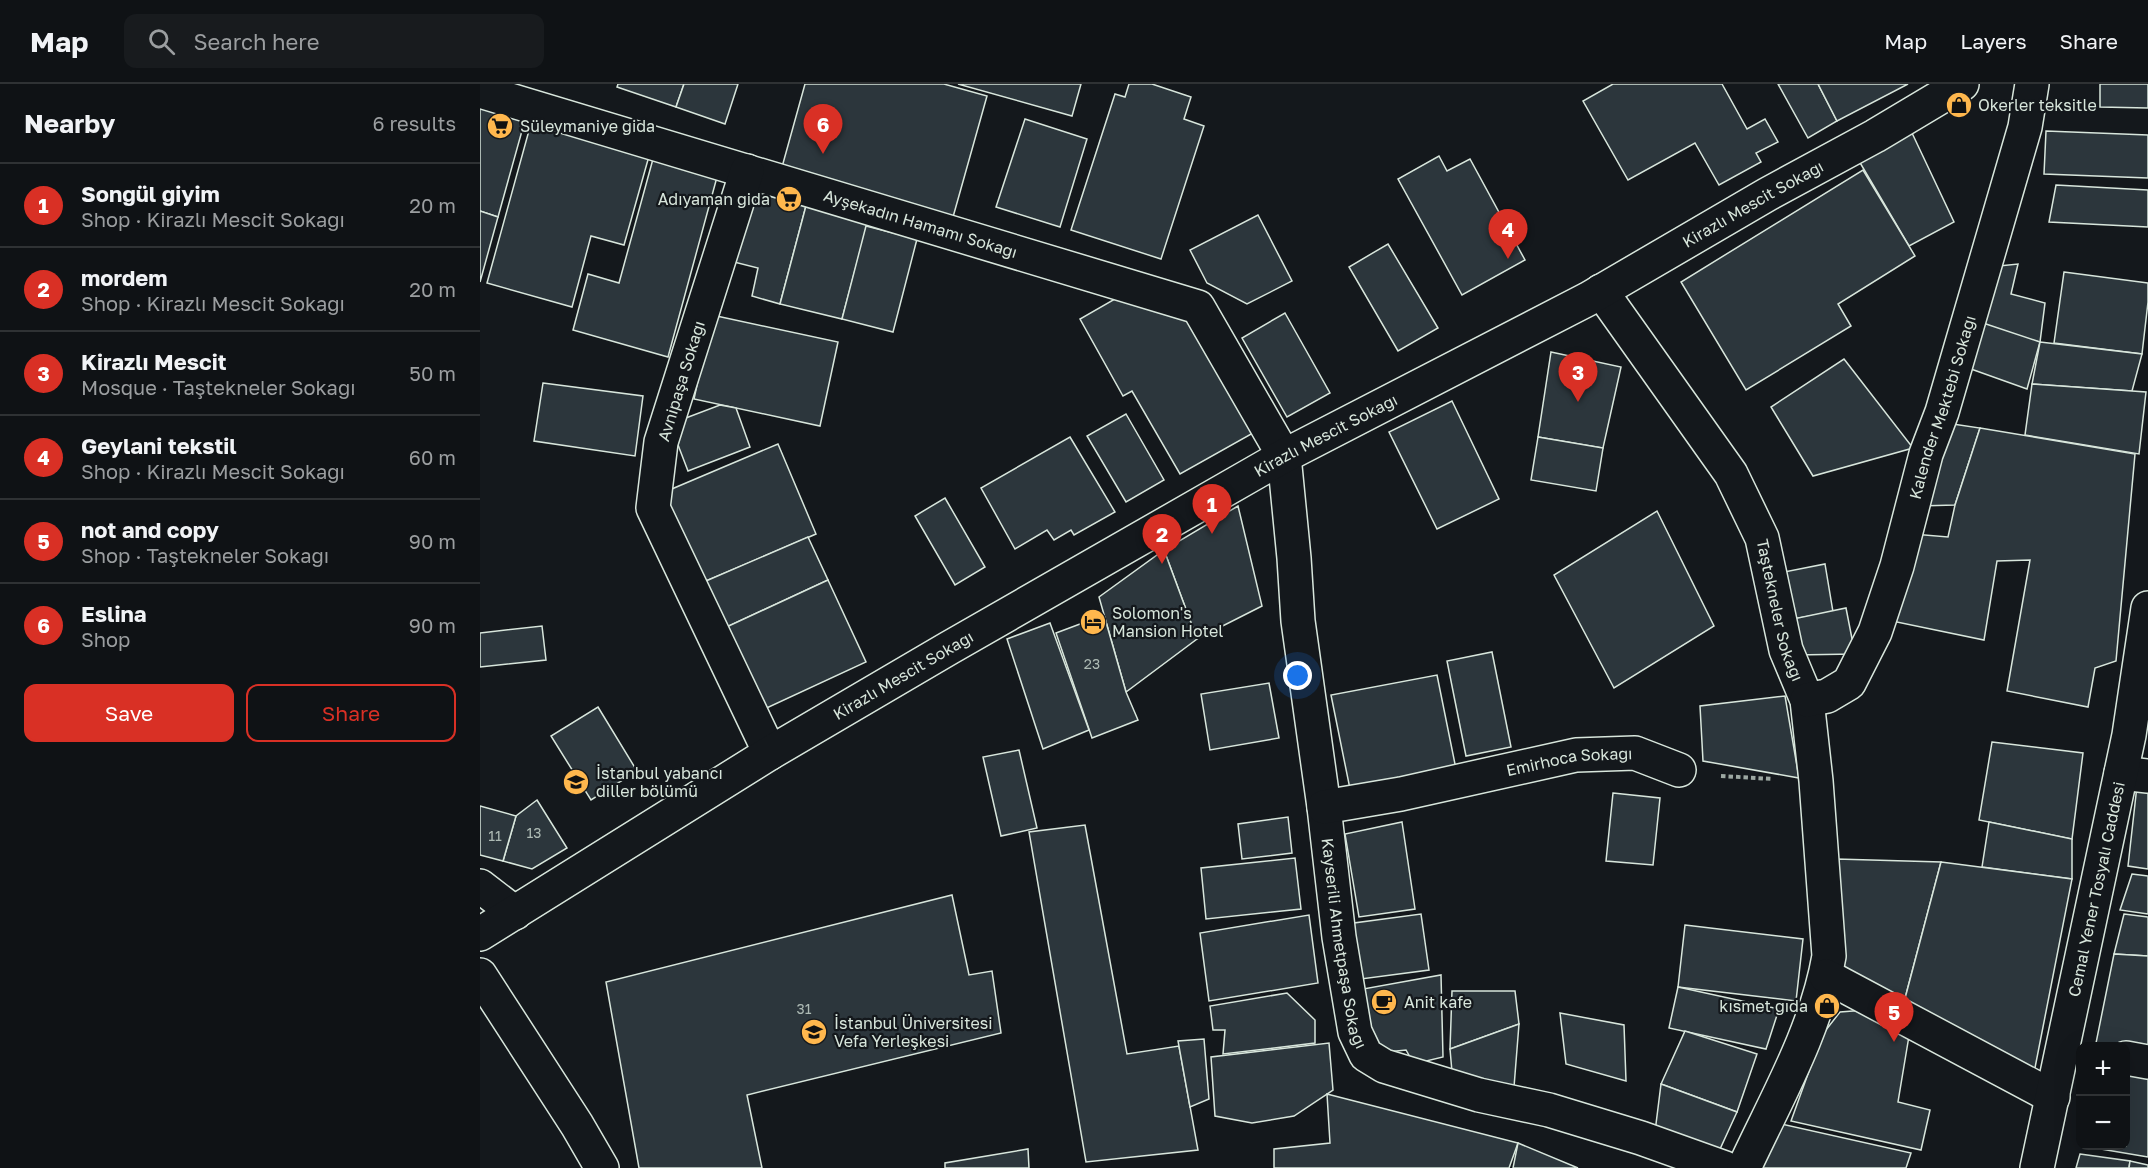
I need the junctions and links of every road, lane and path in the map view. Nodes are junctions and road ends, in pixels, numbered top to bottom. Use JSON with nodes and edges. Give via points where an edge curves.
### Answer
{"nodes":[{"id":1,"x":1962,"y":84,"type":"edge"},
{"id":2,"x":2032,"y":84,"type":"edge"},
{"id":3,"x":480,"y":91,"type":"edge"},
{"id":4,"x":747,"y":171,"type":"junction"},
{"id":5,"x":1601,"y":291,"type":"junction"},
{"id":6,"x":1284,"y":456,"type":"junction"},
{"id":7,"x":2148,"y":608,"type":"edge"},
{"id":8,"x":1807,"y":700,"type":"junction"},
{"id":9,"x":770,"y":753,"type":"junction"},
{"id":10,"x":1679,"y":770,"type":"joint"},
{"id":11,"x":2135,"y":774,"type":"edge"},
{"id":12,"x":1816,"y":781,"type":"junction"},
{"id":13,"x":1324,"y":807,"type":"junction"},
{"id":14,"x":480,"y":886,"type":"edge"},
{"id":15,"x":515,"y":913,"type":"junction"},
{"id":16,"x":480,"y":934,"type":"edge"},
{"id":17,"x":480,"y":975,"type":"edge"},
{"id":18,"x":1826,"y":976,"type":"junction"},
{"id":19,"x":2072,"y":1049,"type":"edge"},
{"id":20,"x":2130,"y":1059,"type":"edge"},
{"id":21,"x":2148,"y":1062,"type":"edge"},
{"id":22,"x":2053,"y":1097,"type":"junction"},
{"id":23,"x":602,"y":1168,"type":"edge"},
{"id":24,"x":1725,"y":1168,"type":"edge"},
{"id":25,"x":1744,"y":1168,"type":"edge"},
{"id":26,"x":2037,"y":1168,"type":"edge"}],
"edges":[{"from":1,"to":5,"type":"street","name":"Kirazlı Mescit Sokağı"},
{"from":2,"to":8,"type":"street","name":"Kalender Mektebi Sokağı","via":[[2025,127],[1875,632],[1849,683],[1827,696]]},
{"from":3,"to":4,"type":"street","name":"Ayşekadın Hamamı Sokağı"},
{"from":4,"to":6,"type":"street","name":"Ayşekadın Hamamı Sokağı","via":[[1198,307]]},
{"from":4,"to":9,"type":"street","name":"Avnipaşa Sokağı","via":[[661,442],[653,508]]},
{"from":5,"to":6,"type":"street","name":"Kirazlı Mescit Sokağı"},
{"from":5,"to":8,"type":"street","name":"Taştekneler Sokağı","via":[[1731,474],[1762,538],[1786,650]]},
{"from":6,"to":9,"type":"street","name":"Kirazlı Mescit Sokağı"},
{"from":6,"to":13,"type":"street","name":"Kayserili Ahmetpaşa Sokağı","via":[[1298,621]]},
{"from":7,"to":11,"type":"street","name":"Cemal Yener Tosyalı Caddesi","via":[[2129,735]]},
{"from":8,"to":12,"type":"street","name":"Taştekneler Sokağı"},
{"from":9,"to":15,"type":"street","name":"Kirazlı Mescit Sokağı"},
{"from":10,"to":12,"type":"path"},
{"from":10,"to":13,"type":"street","name":"Emirhoca Sokağı","via":[[1635,753],[1576,755]]},
{"from":11,"to":19,"type":"street","name":"Cemal Yener Tosyalı Caddesi"},
{"from":12,"to":18,"type":"street","name":"Taştekneler Sokağı","via":[[1829,956]]},
{"from":13,"to":24,"type":"street","name":"Kayserili Ahmetpaşa Sokağı","via":[[1355,1032],[1366,1055],[1384,1066],[1479,1095],[1549,1110]]},
{"from":14,"to":15,"type":"street"},
{"from":15,"to":16,"type":"street","name":"Kirazlı Mescit Sokağı"},
{"from":17,"to":23,"type":"street"},
{"from":18,"to":22,"type":"street"},
{"from":18,"to":25,"type":"street","name":"Taştekneler Sokağı","via":[[1809,1030]]},
{"from":19,"to":22,"type":"street","name":"Cemal Yener Tosyalı Caddesi"},
{"from":20,"to":21,"type":"street"},
{"from":22,"to":26,"type":"street","name":"Cemal Yener Tosyalı Caddesi"}]}
